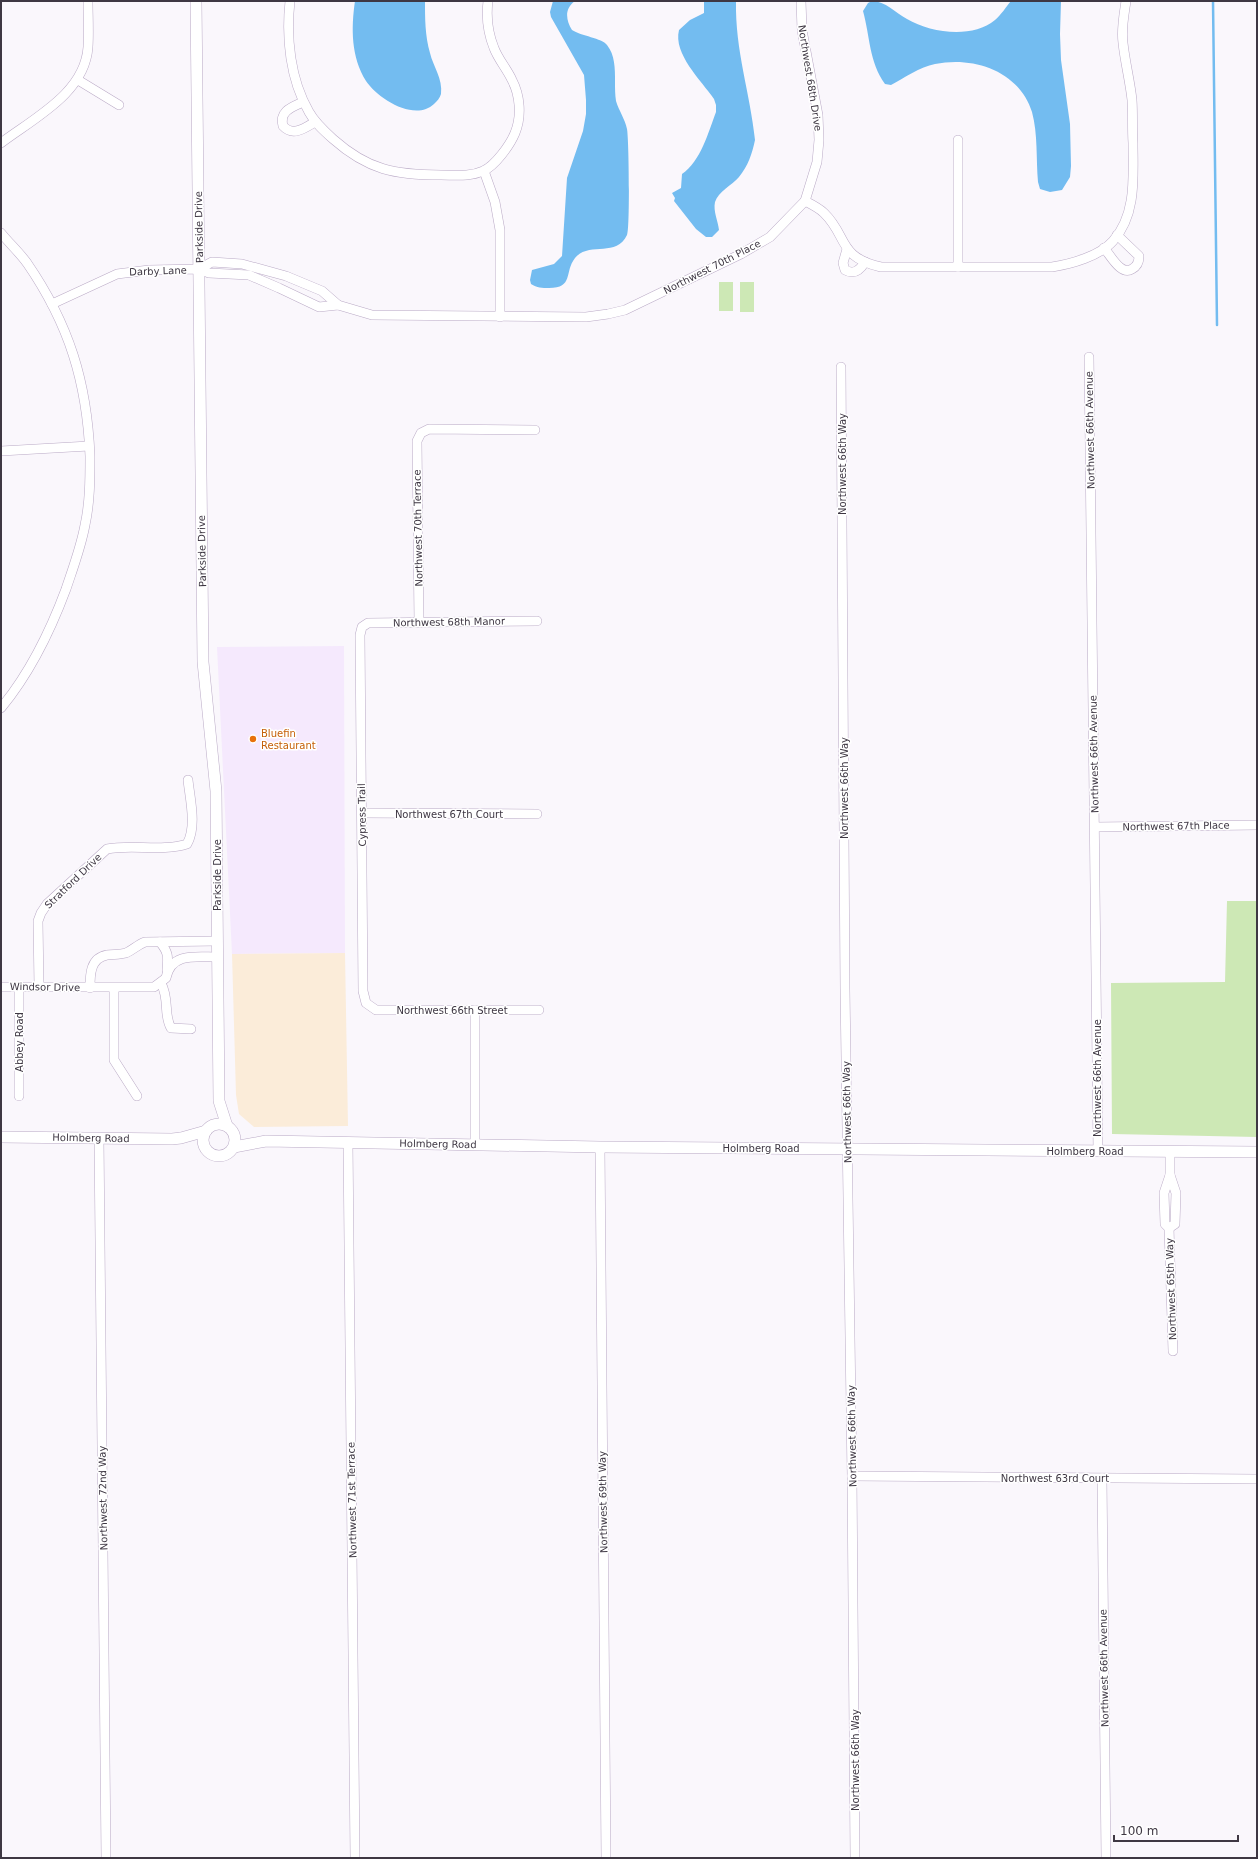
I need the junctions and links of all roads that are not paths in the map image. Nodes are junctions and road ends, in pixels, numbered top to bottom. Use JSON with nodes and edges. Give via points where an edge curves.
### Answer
{"nodes":[{"id":1,"x":88,"y":1,"type":"edge"},
{"id":2,"x":196,"y":1,"type":"edge"},
{"id":3,"x":290,"y":1,"type":"edge"},
{"id":4,"x":488,"y":1,"type":"edge"},
{"id":5,"x":801,"y":1,"type":"edge"},
{"id":6,"x":1126,"y":1,"type":"edge"},
{"id":7,"x":78,"y":80,"type":"junction"},
{"id":8,"x":303,"y":102,"type":"junction"},
{"id":9,"x":118,"y":105,"type":"dead end"},
{"id":10,"x":315,"y":122,"type":"junction"},
{"id":11,"x":958,"y":140,"type":"dead end"},
{"id":12,"x":1,"y":142,"type":"edge"},
{"id":13,"x":484,"y":171,"type":"junction"},
{"id":14,"x":805,"y":201,"type":"junction"},
{"id":15,"x":1,"y":233,"type":"edge"},
{"id":16,"x":1115,"y":239,"type":"junction"},
{"id":17,"x":1104,"y":248,"type":"junction"},
{"id":18,"x":847,"y":249,"type":"junction"},
{"id":19,"x":865,"y":262,"type":"junction"},
{"id":20,"x":958,"y":267,"type":"junction"},
{"id":21,"x":199,"y":269,"type":"junction"},
{"id":22,"x":286,"y":276,"type":"junction"},
{"id":23,"x":313,"y":287,"type":"junction"},
{"id":24,"x":282,"y":289,"type":"junction"},
{"id":25,"x":307,"y":301,"type":"junction"},
{"id":26,"x":52,"y":304,"type":"junction"},
{"id":27,"x":338,"y":305,"type":"junction"},
{"id":28,"x":500,"y":317,"type":"junction"},
{"id":29,"x":1089,"y":357,"type":"dead end"},
{"id":30,"x":841,"y":367,"type":"dead end"},
{"id":31,"x":535,"y":430,"type":"dead end"},
{"id":32,"x":89,"y":446,"type":"junction"},
{"id":33,"x":1,"y":451,"type":"edge"},
{"id":34,"x":537,"y":621,"type":"dead end"},
{"id":35,"x":419,"y":623,"type":"junction"},
{"id":36,"x":362,"y":627,"type":"joint"},
{"id":37,"x":1,"y":708,"type":"edge"},
{"id":38,"x":188,"y":780,"type":"dead end"},
{"id":39,"x":362,"y":813,"type":"junction"},
{"id":40,"x":537,"y":814,"type":"dead end"},
{"id":41,"x":1257,"y":825,"type":"edge"},
{"id":42,"x":1095,"y":827,"type":"junction"},
{"id":43,"x":217,"y":941,"type":"junction"},
{"id":44,"x":160,"y":942,"type":"junction"},
{"id":45,"x":217,"y":957,"type":"junction"},
{"id":46,"x":167,"y":970,"type":"junction"},
{"id":47,"x":161,"y":983,"type":"junction"},
{"id":48,"x":1,"y":987,"type":"edge"},
{"id":49,"x":19,"y":988,"type":"junction"},
{"id":50,"x":39,"y":988,"type":"junction"},
{"id":51,"x":90,"y":988,"type":"junction"},
{"id":52,"x":114,"y":988,"type":"junction"},
{"id":53,"x":366,"y":1003,"type":"joint"},
{"id":54,"x":475,"y":1010,"type":"junction"},
{"id":55,"x":539,"y":1010,"type":"dead end"},
{"id":56,"x":191,"y":1029,"type":"dead end"},
{"id":57,"x":19,"y":1096,"type":"dead end"},
{"id":58,"x":137,"y":1096,"type":"dead end"},
{"id":59,"x":219,"y":1101,"type":"junction"},
{"id":60,"x":229,"y":1128,"type":"junction"},
{"id":61,"x":208,"y":1129,"type":"junction"},
{"id":62,"x":1,"y":1137,"type":"edge"},
{"id":63,"x":99,"y":1138,"type":"junction"},
{"id":64,"x":181,"y":1138,"type":"junction"},
{"id":65,"x":266,"y":1141,"type":"junction"},
{"id":66,"x":348,"y":1142,"type":"junction"},
{"id":67,"x":476,"y":1144,"type":"junction"},
{"id":68,"x":234,"y":1147,"type":"junction"},
{"id":69,"x":600,"y":1147,"type":"junction"},
{"id":70,"x":205,"y":1148,"type":"junction"},
{"id":71,"x":847,"y":1149,"type":"junction"},
{"id":72,"x":1098,"y":1151,"type":"junction"},
{"id":73,"x":1170,"y":1152,"type":"junction"},
{"id":74,"x":1257,"y":1152,"type":"edge"},
{"id":75,"x":1173,"y":1350,"type":"dead end"},
{"id":76,"x":852,"y":1476,"type":"junction"},
{"id":77,"x":1102,"y":1478,"type":"junction"},
{"id":78,"x":1257,"y":1479,"type":"edge"},
{"id":79,"x":106,"y":1858,"type":"edge"},
{"id":80,"x":356,"y":1858,"type":"edge"},
{"id":81,"x":606,"y":1858,"type":"edge"},
{"id":82,"x":855,"y":1858,"type":"edge"},
{"id":83,"x":1106,"y":1858,"type":"edge"}],
"edges":[{"from":1,"to":7,"type":"street","via":[[88,48]]},
{"from":2,"to":21,"type":"street","name":"Parkside Drive"},
{"from":3,"to":8,"type":"street","via":[[289,39],[292,67]]},
{"from":4,"to":13,"type":"street","via":[[489,31],[494,50],[513,81],[519,114],[516,131],[508,146]]},
{"from":5,"to":14,"type":"street","name":"Northwest 68th Drive","via":[[802,30],[818,115],[819,140],[817,162]]},
{"from":6,"to":16,"type":"street","via":[[1123,43],[1132,100],[1133,185],[1131,205]]},
{"from":7,"to":9,"type":"street"},
{"from":7,"to":12,"type":"street","via":[[62,97]]},
{"from":8,"to":10,"type":"street"},
{"from":8,"to":10,"type":"street","via":[[284,113],[283,126],[290,131],[298,131]]},
{"from":10,"to":13,"type":"street","via":[[359,160],[383,170],[412,175],[464,176]]},
{"from":11,"to":20,"type":"street"},
{"from":13,"to":28,"type":"street","via":[[495,202],[500,230]]},
{"from":14,"to":18,"type":"street","via":[[823,212]]},
{"from":14,"to":28,"type":"street","name":"Northwest 70th Place","via":[[770,237],[741,254],[625,310],[586,317]]},
{"from":15,"to":26,"type":"street","via":[[26,262]]},
{"from":16,"to":17,"type":"street"},
{"from":16,"to":17,"type":"street","via":[[1139,256],[1135,268],[1128,272],[1122,270]]},
{"from":17,"to":20,"type":"street","via":[[1071,264],[1052,267]]},
{"from":18,"to":19,"type":"street"},
{"from":18,"to":19,"type":"street","via":[[843,263],[845,270],[856,271]]},
{"from":19,"to":20,"type":"street","via":[[881,267]]},
{"from":21,"to":22,"type":"street","name":"Northwest 70th Place","via":[[212,262],[242,264]]},
{"from":21,"to":24,"type":"street","name":"Northwest 70th Place","via":[[209,273],[249,275]]},
{"from":21,"to":26,"type":"street","name":"Darby Lane","via":[[148,270],[117,274]]},
{"from":21,"to":43,"type":"street","name":"Parkside Drive","via":[[203,662],[216,791]]},
{"from":22,"to":23,"type":"street","name":"Northwest 70th Place"},
{"from":22,"to":24,"type":"street"},
{"from":23,"to":25,"type":"street"},
{"from":23,"to":27,"type":"street","name":"Northwest 70th Place","via":[[322,291]]},
{"from":24,"to":25,"type":"street","name":"Northwest 70th Place"},
{"from":25,"to":27,"type":"street","name":"Northwest 70th Place","via":[[319,307]]},
{"from":26,"to":32,"type":"street","via":[[67,336],[80,374],[87,412]]},
{"from":27,"to":28,"type":"street","name":"Northwest 70th Place","via":[[372,315]]},
{"from":29,"to":42,"type":"street","name":"Northwest 66th Avenue"},
{"from":30,"to":71,"type":"street","name":"Northwest 66th Way"},
{"from":31,"to":35,"type":"street","name":"Northwest 70th Terrace","via":[[441,429],[421,434],[417,441]]},
{"from":32,"to":33,"type":"street"},
{"from":32,"to":37,"type":"street","via":[[90,487],[85,525],[76,561],[48,634],[31,665]]},
{"from":34,"to":35,"type":"street","name":"Northwest 68th Manor"},
{"from":35,"to":36,"type":"street","name":"Northwest 68th Manor","via":[[368,623]]},
{"from":36,"to":39,"type":"street","name":"Cypress Trail"},
{"from":38,"to":50,"type":"street","name":"Stratford Drive","via":[[192,827],[187,844],[176,848],[107,849],[44,908],[38,921]]},
{"from":39,"to":40,"type":"street","name":"Northwest 67th Court"},
{"from":39,"to":53,"type":"street","name":"Cypress Trail","via":[[363,992]]},
{"from":41,"to":42,"type":"street","name":"Northwest 67th Place"},
{"from":42,"to":72,"type":"street","name":"Northwest 66th Avenue"},
{"from":43,"to":44,"type":"street","name":"Windsor Drive"},
{"from":43,"to":45,"type":"street","name":"Parkside Drive"},
{"from":44,"to":46,"type":"street","via":[[168,956]]},
{"from":44,"to":51,"type":"street","name":"Windsor Drive","via":[[145,942],[125,953],[105,955],[93,964],[90,970]]},
{"from":45,"to":46,"type":"street","via":[[186,956],[177,960]]},
{"from":45,"to":59,"type":"street","name":"Parkside Drive"},
{"from":46,"to":47,"type":"street","via":[[166,978]]},
{"from":47,"to":52,"type":"street","name":"Windsor Drive","via":[[154,987]]},
{"from":47,"to":56,"type":"street","via":[[166,993],[168,1023],[171,1028]]},
{"from":48,"to":49,"type":"street","name":"Windsor Drive"},
{"from":49,"to":50,"type":"street","name":"Windsor Drive"},
{"from":49,"to":57,"type":"street","name":"Abbey Road"},
{"from":50,"to":51,"type":"street","name":"Windsor Drive"},
{"from":51,"to":52,"type":"street","name":"Windsor Drive"},
{"from":52,"to":58,"type":"street","via":[[114,1060]]},
{"from":53,"to":54,"type":"street","name":"Northwest 66th Street","via":[[376,1010]]},
{"from":54,"to":55,"type":"street","name":"Northwest 66th Street"},
{"from":54,"to":67,"type":"street"},
{"from":59,"to":60,"type":"street","name":"Parkside Drive"},
{"from":59,"to":61,"type":"street","name":"Parkside Drive"},
{"from":60,"to":61,"type":"street","via":[[218,1124]]},
{"from":60,"to":65,"type":"street","name":"Holmberg Road","via":[[244,1136]]},
{"from":60,"to":68,"type":"street","via":[[235,1137]]},
{"from":61,"to":64,"type":"street","name":"Holmberg Road"},
{"from":61,"to":70,"type":"street","via":[[203,1139]]},
{"from":62,"to":63,"type":"street","name":"Holmberg Road"},
{"from":63,"to":64,"type":"street","name":"Holmberg Road"},
{"from":63,"to":79,"type":"street","name":"Northwest 72nd Way"},
{"from":64,"to":70,"type":"street","name":"Holmberg Road"},
{"from":65,"to":66,"type":"street","name":"Holmberg Road"},
{"from":65,"to":68,"type":"street","name":"Holmberg Road"},
{"from":66,"to":67,"type":"street","name":"Holmberg Road"},
{"from":66,"to":80,"type":"street","name":"Northwest 71st Terrace"},
{"from":67,"to":69,"type":"street","name":"Holmberg Road"},
{"from":68,"to":70,"type":"street","via":[[227,1154],[217,1156]]},
{"from":69,"to":71,"type":"street","name":"Holmberg Road"},
{"from":69,"to":81,"type":"street","name":"Northwest 69th Way"},
{"from":71,"to":72,"type":"street","name":"Holmberg Road"},
{"from":71,"to":76,"type":"street","name":"Northwest 66th Way"},
{"from":72,"to":73,"type":"street","name":"Holmberg Road"},
{"from":73,"to":74,"type":"street","name":"Holmberg Road"},
{"from":73,"to":75,"type":"street","name":"Northwest 65th Way","via":[[1170,1176],[1164,1193],[1165,1224],[1169,1228]]},
{"from":76,"to":77,"type":"street","name":"Northwest 63rd Court"},
{"from":76,"to":82,"type":"street","name":"Northwest 66th Way"},
{"from":77,"to":78,"type":"street","name":"Northwest 63rd Court"},
{"from":77,"to":83,"type":"street","name":"Northwest 66th Avenue"}]}
